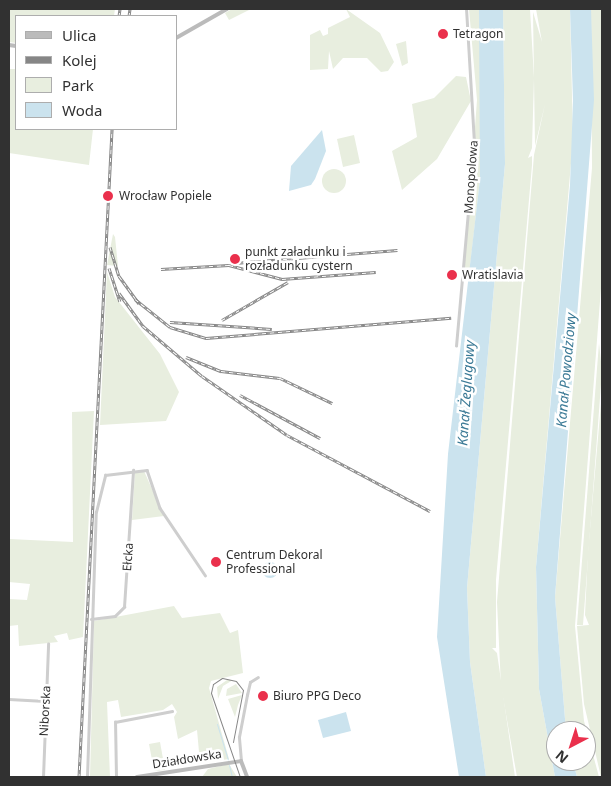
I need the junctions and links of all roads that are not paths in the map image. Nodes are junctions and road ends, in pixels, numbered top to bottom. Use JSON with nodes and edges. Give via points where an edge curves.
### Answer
{"nodes":[{"id":1,"x":227,"y":9,"type":"edge"},
{"id":2,"x":466,"y":9,"type":"edge"},
{"id":3,"x":178,"y":37,"type":"edge"},
{"id":4,"x":456,"y":346,"type":"dead end"},
{"id":5,"x":133,"y":470,"type":"junction"},
{"id":6,"x":205,"y":575,"type":"dead end"},
{"id":7,"x":91,"y":619,"type":"junction"},
{"id":8,"x":48,"y":644,"type":"dead end"},
{"id":9,"x":258,"y":677,"type":"dead end"},
{"id":10,"x":9,"y":699,"type":"edge"},
{"id":11,"x":45,"y":701,"type":"junction"},
{"id":12,"x":172,"y":711,"type":"dead end"},
{"id":13,"x":241,"y":761,"type":"junction"},
{"id":14,"x":43,"y":777,"type":"edge"},
{"id":15,"x":87,"y":777,"type":"edge"},
{"id":16,"x":116,"y":777,"type":"edge"},
{"id":17,"x":137,"y":777,"type":"edge"},
{"id":18,"x":247,"y":777,"type":"edge"}],
"edges":[{"from":1,"to":3,"type":"street"},
{"from":2,"to":4,"type":"street","name":"Monopolowa","via":[[474,143]]},
{"from":5,"to":6,"type":"street","via":[[149,473],[160,508]]},
{"from":5,"to":7,"type":"street","via":[[108,473],[98,499]]},
{"from":5,"to":7,"type":"street","name":"Ełcka","via":[[124,607],[115,616]]},
{"from":7,"to":15,"type":"street"},
{"from":8,"to":11,"type":"street","name":"Niborska"},
{"from":9,"to":13,"type":"street","via":[[250,682],[246,695],[239,737]]},
{"from":10,"to":11,"type":"street"},
{"from":11,"to":14,"type":"street","name":"Niborska"},
{"from":12,"to":16,"type":"street","via":[[115,722]]},
{"from":13,"to":17,"type":"street","name":"Działdowska"},
{"from":13,"to":18,"type":"street"}]}
